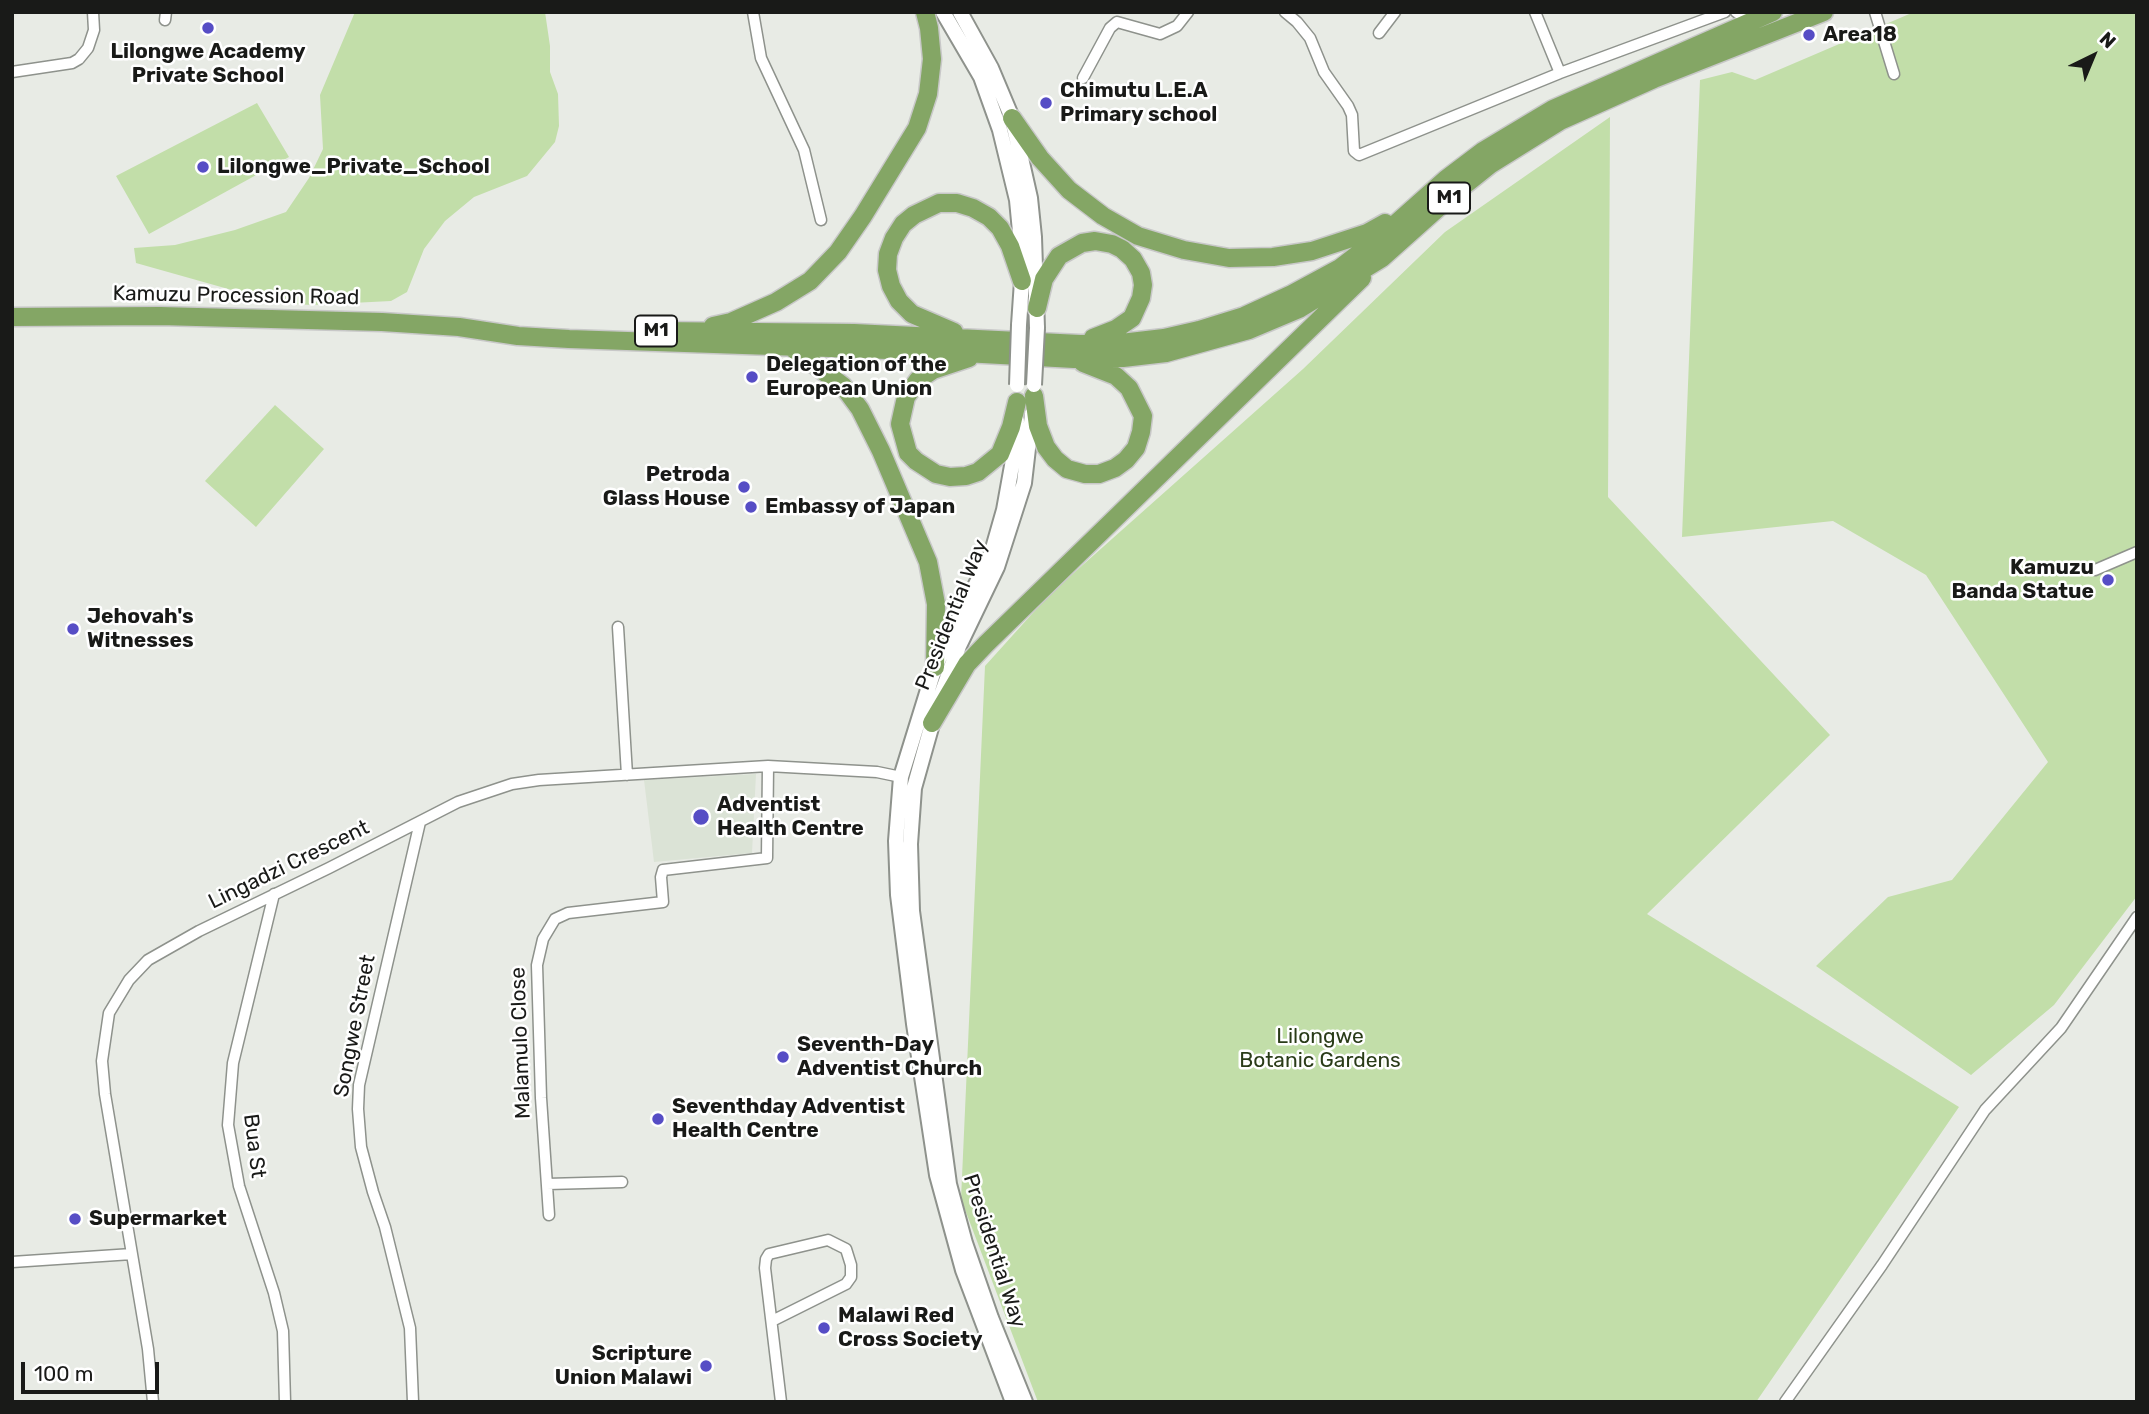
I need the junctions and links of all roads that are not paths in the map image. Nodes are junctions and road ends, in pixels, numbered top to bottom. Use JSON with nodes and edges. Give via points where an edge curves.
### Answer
{"nodes":[{"id":1,"x":93,"y":12,"type":"edge"},
{"id":2,"x":753,"y":12,"type":"edge"},
{"id":3,"x":925,"y":12,"type":"edge"},
{"id":4,"x":943,"y":12,"type":"edge"},
{"id":5,"x":960,"y":12,"type":"edge"},
{"id":6,"x":1188,"y":12,"type":"edge"},
{"id":7,"x":1285,"y":12,"type":"edge"},
{"id":8,"x":1395,"y":12,"type":"edge"},
{"id":9,"x":1535,"y":12,"type":"edge"},
{"id":10,"x":1726,"y":12,"type":"edge"},
{"id":11,"x":1773,"y":12,"type":"edge"},
{"id":12,"x":1824,"y":12,"type":"edge"},
{"id":13,"x":1875,"y":12,"type":"edge"},
{"id":14,"x":1744,"y":16,"type":"edge"},
{"id":15,"x":1379,"y":33,"type":"dead end"},
{"id":16,"x":12,"y":72,"type":"edge"},
{"id":17,"x":1560,"y":73,"type":"junction"},
{"id":18,"x":1894,"y":74,"type":"dead end"},
{"id":19,"x":1083,"y":78,"type":"dead end"},
{"id":20,"x":1006,"y":124,"type":"junction"},
{"id":21,"x":1413,"y":209,"type":"junction"},
{"id":22,"x":821,"y":220,"type":"dead end"},
{"id":23,"x":1382,"y":258,"type":"junction"},
{"id":24,"x":1022,"y":281,"type":"junction"},
{"id":25,"x":1038,"y":308,"type":"junction"},
{"id":26,"x":12,"y":317,"type":"edge"},
{"id":27,"x":453,"y":327,"type":"junction"},
{"id":28,"x":686,"y":332,"type":"junction"},
{"id":29,"x":852,"y":341,"type":"junction"},
{"id":30,"x":981,"y":346,"type":"junction"},
{"id":31,"x":791,"y":347,"type":"junction"},
{"id":32,"x":1077,"y":351,"type":"junction"},
{"id":33,"x":1026,"y":392,"type":"junction"},
{"id":34,"x":2137,"y":552,"type":"edge"},
{"id":35,"x":2095,"y":570,"type":"dead end"},
{"id":36,"x":618,"y":627,"type":"dead end"},
{"id":37,"x":935,"y":667,"type":"junction"},
{"id":38,"x":932,"y":723,"type":"junction"},
{"id":39,"x":768,"y":766,"type":"junction"},
{"id":40,"x":627,"y":775,"type":"junction"},
{"id":41,"x":901,"y":777,"type":"junction"},
{"id":42,"x":420,"y":822,"type":"junction"},
{"id":43,"x":274,"y":894,"type":"junction"},
{"id":44,"x":2137,"y":916,"type":"edge"},
{"id":45,"x":622,"y":1182,"type":"dead end"},
{"id":46,"x":547,"y":1184,"type":"junction"},
{"id":47,"x":549,"y":1215,"type":"dead end"},
{"id":48,"x":132,"y":1254,"type":"junction"},
{"id":49,"x":12,"y":1262,"type":"edge"},
{"id":50,"x":772,"y":1321,"type":"junction"},
{"id":51,"x":153,"y":1402,"type":"edge"},
{"id":52,"x":285,"y":1402,"type":"edge"},
{"id":53,"x":414,"y":1402,"type":"edge"},
{"id":54,"x":781,"y":1402,"type":"edge"},
{"id":55,"x":1013,"y":1402,"type":"edge"},
{"id":56,"x":1025,"y":1402,"type":"edge"},
{"id":57,"x":1785,"y":1402,"type":"edge"}],
"edges":[{"from":1,"to":16,"type":"street","via":[[94,30],[79,59]]},
{"from":2,"to":22,"type":"street","via":[[761,58],[804,150]]},
{"from":3,"to":28,"type":"highway","via":[[932,59],[928,94],[917,128],[838,252],[810,281],[776,302],[732,322]]},
{"from":4,"to":20,"type":"main road"},
{"from":5,"to":20,"type":"main road","name":"Presidential Way","via":[[991,68]]},
{"from":6,"to":19,"type":"street","via":[[1177,26],[1160,34],[1117,22]]},
{"from":7,"to":17,"type":"street","via":[[1310,38],[1324,72],[1348,106],[1354,151],[1359,155]]},
{"from":8,"to":15,"type":"street"},
{"from":9,"to":17,"type":"street"},
{"from":10,"to":17,"type":"street"},
{"from":11,"to":14,"type":"highway","number":"M1"},
{"from":12,"to":23,"type":"highway","number":"M1","via":[[1560,121],[1491,164]]},
{"from":13,"to":18,"type":"street"},
{"from":14,"to":21,"type":"highway","number":"M1","via":[[1553,108],[1483,151]]},
{"from":20,"to":21,"type":"highway","via":[[1069,190],[1103,216],[1138,236],[1184,250],[1230,258],[1312,251],[1367,233]]},
{"from":20,"to":24,"type":"main road","name":"Presidential Way"},
{"from":20,"to":25,"type":"main road","name":"Presidential Way","via":[[1030,198]]},
{"from":21,"to":32,"type":"highway","number":"M1","via":[[1340,268],[1244,316],[1164,338]]},
{"from":23,"to":32,"type":"highway","number":"M1","via":[[1299,309],[1249,330],[1166,353],[1123,358]]},
{"from":23,"to":38,"type":"highway","via":[[986,644],[967,664]]},
{"from":24,"to":30,"type":"highway","via":[[999,229],[973,208],[957,203],[925,208],[903,224],[894,238],[888,262],[891,286],[899,301],[912,314]]},
{"from":24,"to":33,"type":"main road","name":"Presidential Way","bridge":true,"via":[[1019,325]]},
{"from":25,"to":32,"type":"highway","via":[[1045,279],[1059,256],[1083,243],[1112,244],[1133,259],[1143,285],[1137,310],[1116,329]]},
{"from":25,"to":33,"type":"main road","name":"Presidential Way","bridge":true},
{"from":26,"to":27,"type":"highway","name":"Kamuzu Procession Road","number":"M1","via":[[160,316]]},
{"from":27,"to":28,"type":"highway","name":"Kamuzu Procession Road","number":"M1","via":[[482,324]]},
{"from":27,"to":31,"type":"highway","name":"Kamuzu Procession Road","number":"M1","via":[[569,340]]},
{"from":28,"to":29,"type":"highway","name":"Kamuzu Procession Road","number":"M1"},
{"from":29,"to":30,"type":"highway","number":"M1"},
{"from":29,"to":31,"type":"highway","name":"Kamuzu Procession Road","number":"M1"},
{"from":30,"to":32,"type":"highway","number":"M1"},
{"from":30,"to":33,"type":"highway","via":[[933,370],[912,387],[900,424],[908,453],[936,474],[958,477],[978,472],[999,454]]},
{"from":31,"to":37,"type":"highway","via":[[843,386],[881,451],[928,562],[936,604]]},
{"from":32,"to":33,"type":"highway","via":[[1116,376],[1138,402],[1143,415],[1141,432],[1126,460],[1099,474],[1067,469],[1046,447]]},
{"from":33,"to":37,"type":"main road","name":"Presidential Way","via":[[992,552]]},
{"from":33,"to":38,"type":"main road","name":"Presidential Way","via":[[1024,483],[997,567],[959,646]]},
{"from":34,"to":35,"type":"street"},
{"from":36,"to":40,"type":"street"},
{"from":37,"to":41,"type":"main road","name":"Presidential Way"},
{"from":38,"to":56,"type":"main road","name":"Presidential Way","via":[[914,788],[910,844],[912,911],[939,1125],[965,1243]]},
{"from":39,"to":40,"type":"street","name":"Lingadzi Crescent"},
{"from":39,"to":41,"type":"street","name":"Lingadzi Crescent"},
{"from":39,"to":46,"type":"street","name":"Malamulo Close","via":[[767,858],[663,870],[663,902],[568,913],[555,919],[543,939],[537,965]]},
{"from":40,"to":42,"type":"street","name":"Lingadzi Crescent","via":[[512,784],[458,802]]},
{"from":41,"to":55,"type":"main road","name":"Presidential Way","via":[[898,895],[935,1163],[963,1270]]},
{"from":42,"to":43,"type":"street","name":"Lingadzi Crescent"},
{"from":42,"to":53,"type":"street","name":"Songwe Street","via":[[359,1085],[358,1109],[361,1147],[410,1328]]},
{"from":43,"to":48,"type":"street","name":"Lingadzi Crescent","via":[[148,960],[109,1013],[102,1061],[105,1094]]},
{"from":43,"to":52,"type":"street","name":"Bua St","via":[[233,1063],[228,1125],[239,1186],[283,1331]]},
{"from":44,"to":57,"type":"street","via":[[2061,1028],[1985,1110]]},
{"from":45,"to":46,"type":"street"},
{"from":46,"to":47,"type":"street","name":"Malamulo Close"},
{"from":48,"to":49,"type":"street"},
{"from":48,"to":51,"type":"street","name":"Lingadzi Crescent"},
{"from":50,"to":50,"type":"street","via":[[765,1268],[769,1254],[828,1240],[846,1249],[851,1265],[846,1284]]},
{"from":50,"to":54,"type":"street"}]}
